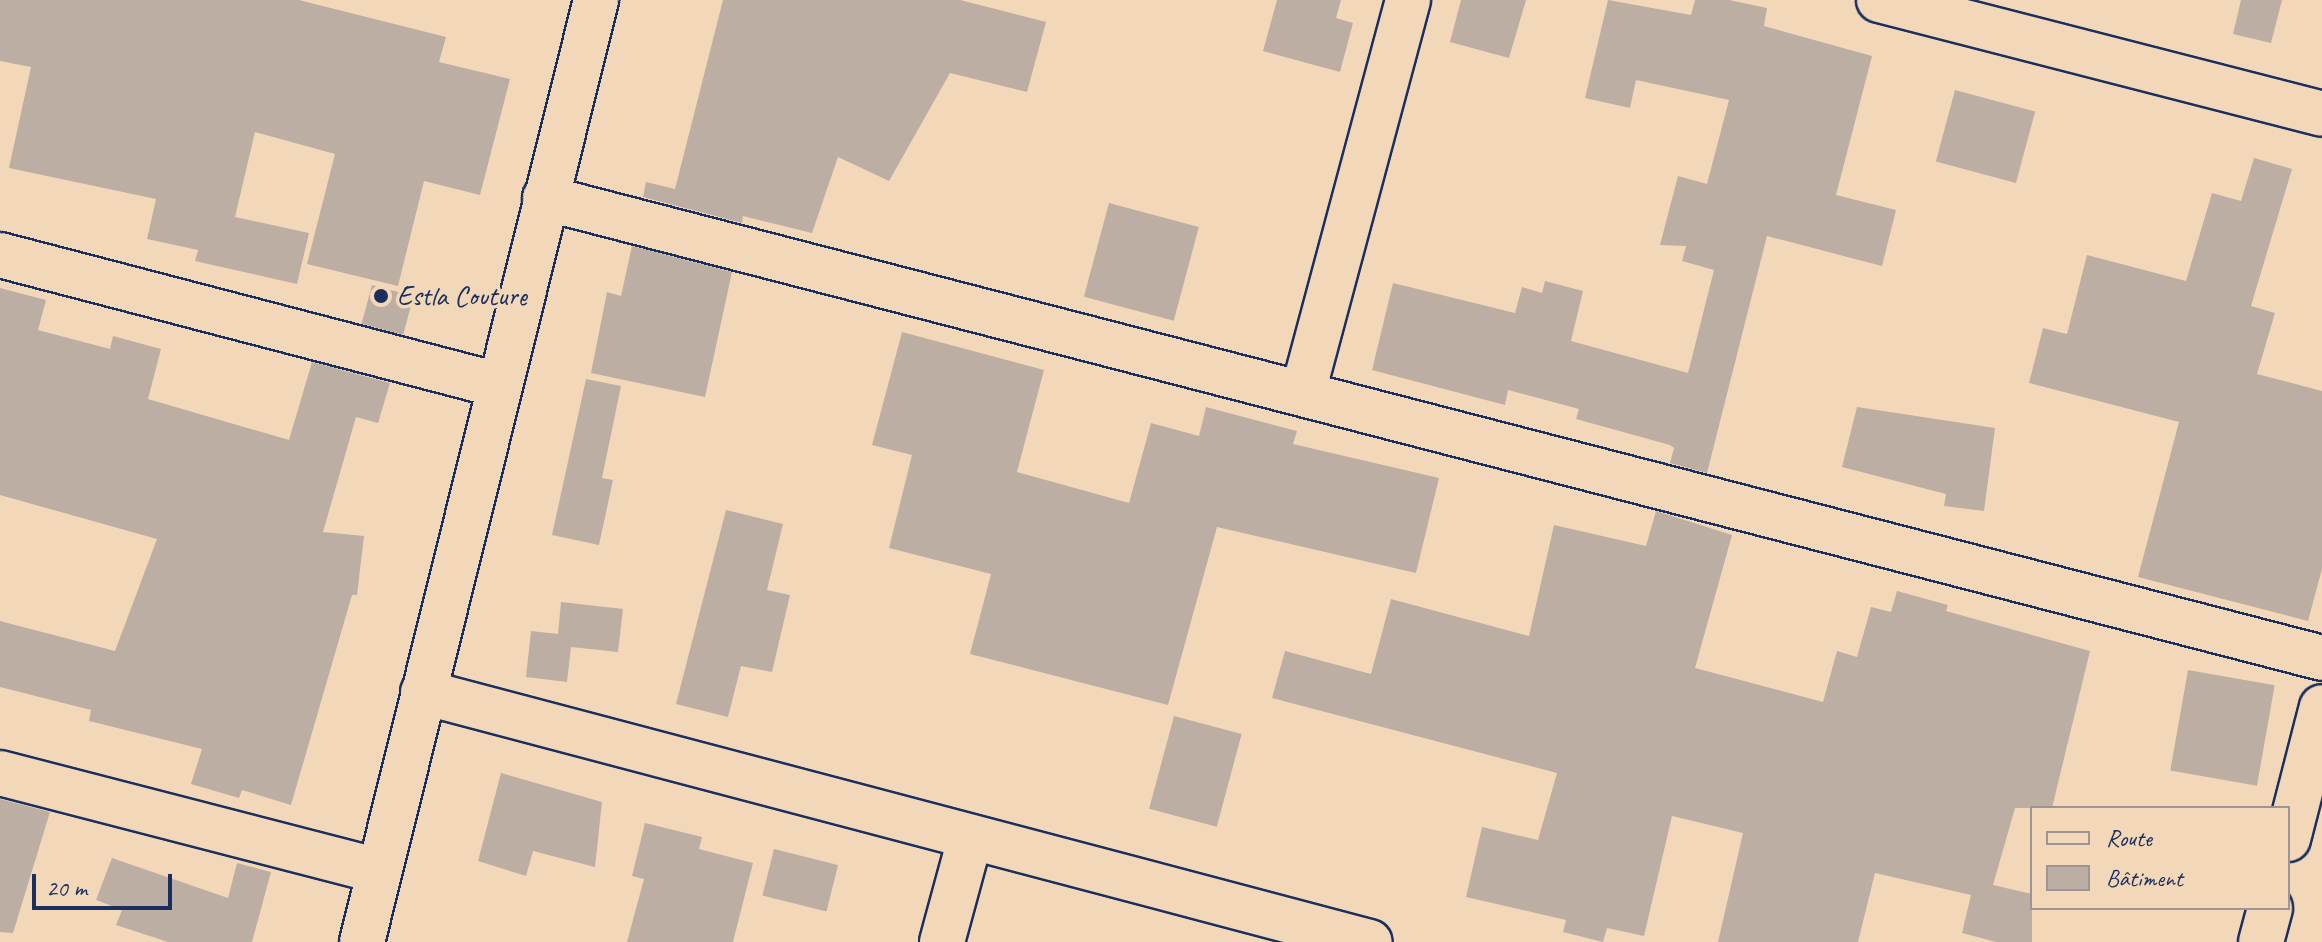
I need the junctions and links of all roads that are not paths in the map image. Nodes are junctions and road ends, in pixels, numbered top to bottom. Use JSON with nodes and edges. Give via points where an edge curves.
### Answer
{"nodes":[{"id":1,"x":596,"y":0,"type":"edge"},
{"id":2,"x":1408,"y":0,"type":"edge"},
{"id":3,"x":1879,"y":0,"type":"edge"},
{"id":4,"x":2322,"y":114,"type":"edge"},
{"id":5,"x":545,"y":198,"type":"junction"},
{"id":6,"x":0,"y":255,"type":"edge"},
{"id":7,"x":498,"y":385,"type":"junction"},
{"id":8,"x":1303,"y":392,"type":"junction"},
{"id":9,"x":2322,"y":658,"type":"edge"},
{"id":10,"x":423,"y":692,"type":"junction"},
{"id":11,"x":2322,"y":707,"type":"edge"},
{"id":12,"x":0,"y":773,"type":"edge"},
{"id":13,"x":2290,"y":831,"type":"edge"},
{"id":14,"x":970,"y":839,"type":"junction"},
{"id":15,"x":379,"y":871,"type":"junction"},
{"id":16,"x":2269,"y":910,"type":"edge"},
{"id":17,"x":362,"y":942,"type":"edge"},
{"id":18,"x":942,"y":942,"type":"edge"},
{"id":19,"x":1370,"y":942,"type":"edge"},
{"id":20,"x":2261,"y":942,"type":"edge"}],
"edges":[{"from":1,"to":5,"type":"street"},
{"from":2,"to":8,"type":"street"},
{"from":3,"to":4,"type":"street"},
{"from":5,"to":7,"type":"street"},
{"from":5,"to":8,"type":"street"},
{"from":6,"to":7,"type":"street"},
{"from":7,"to":10,"type":"street"},
{"from":8,"to":9,"type":"street"},
{"from":10,"to":14,"type":"street"},
{"from":10,"to":15,"type":"street"},
{"from":11,"to":13,"type":"street"},
{"from":12,"to":15,"type":"street"},
{"from":14,"to":18,"type":"street"},
{"from":14,"to":19,"type":"street"},
{"from":15,"to":17,"type":"street"},
{"from":16,"to":20,"type":"street"}]}
